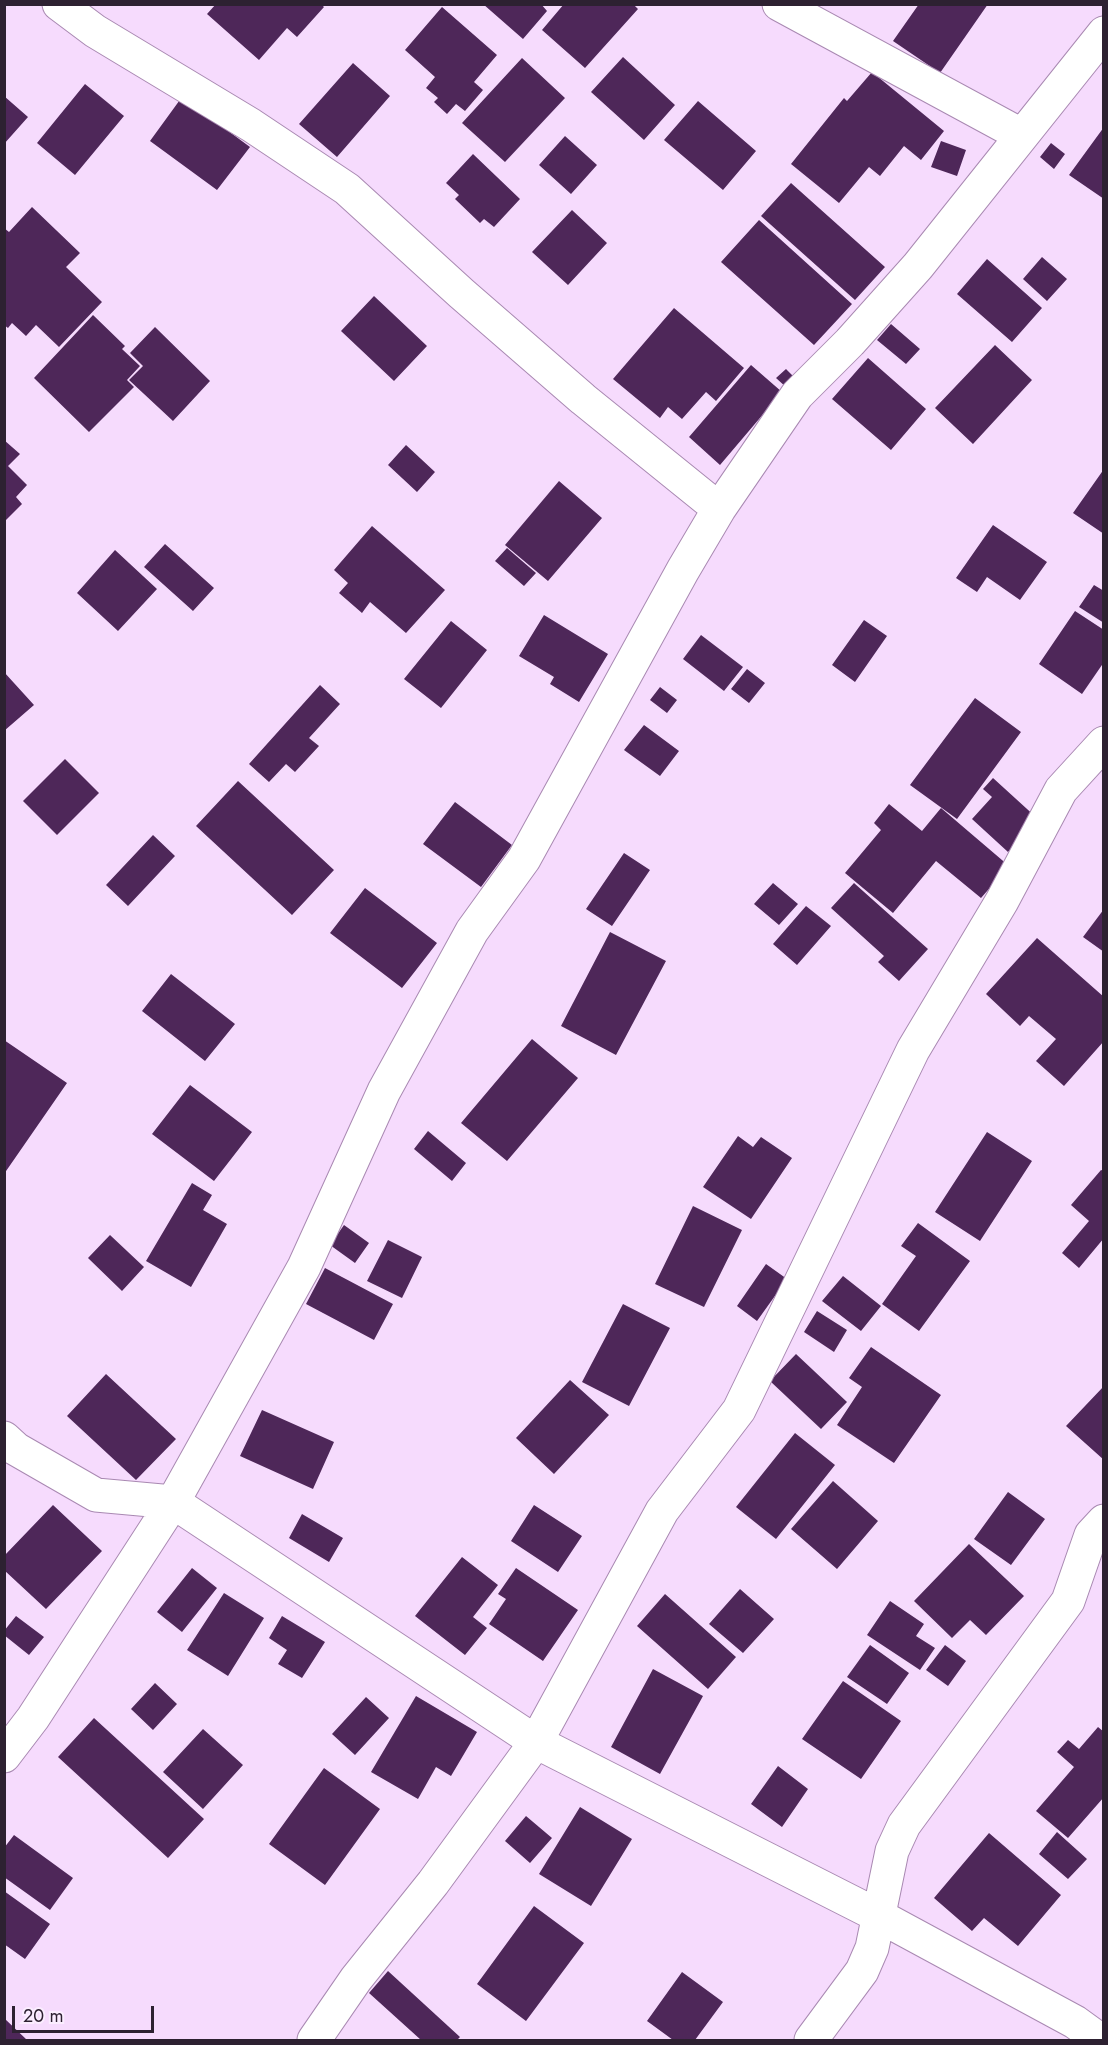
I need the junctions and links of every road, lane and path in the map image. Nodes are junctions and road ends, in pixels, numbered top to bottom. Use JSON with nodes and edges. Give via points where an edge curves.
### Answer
{"nodes":[{"id":1,"x":59,"y":4,"type":"edge"},
{"id":2,"x":779,"y":4,"type":"edge"},
{"id":3,"x":1104,"y":33,"type":"edge"},
{"id":4,"x":1022,"y":135,"type":"junction"},
{"id":5,"x":719,"y":509,"type":"junction"},
{"id":6,"x":1104,"y":743,"type":"edge"},
{"id":7,"x":4,"y":1438,"type":"edge"},
{"id":8,"x":173,"y":1502,"type":"junction"},
{"id":9,"x":1104,"y":1521,"type":"edge"},
{"id":10,"x":536,"y":1742,"type":"junction"},
{"id":11,"x":4,"y":1756,"type":"edge"},
{"id":12,"x":879,"y":1916,"type":"junction"},
{"id":13,"x":314,"y":2040,"type":"edge"},
{"id":14,"x":811,"y":2040,"type":"edge"},
{"id":15,"x":1100,"y":2040,"type":"edge"}],
"edges":[{"from":1,"to":5,"type":"street","via":[[95,31],[251,125],[347,189],[583,399]]},
{"from":2,"to":4,"type":"street"},
{"from":3,"to":4,"type":"street"},
{"from":4,"to":5,"type":"street","via":[[918,266],[797,396]]},
{"from":5,"to":8,"type":"street","via":[[524,859],[466,941],[384,1091],[304,1267]]},
{"from":6,"to":10,"type":"street","via":[[1061,790],[1002,901],[913,1050],[740,1410],[662,1511]]},
{"from":7,"to":8,"type":"street","via":[[16,1449],[96,1495]]},
{"from":8,"to":10,"type":"street"},
{"from":8,"to":11,"type":"street","via":[[33,1718]]},
{"from":9,"to":12,"type":"street","via":[[1091,1535],[1068,1601],[904,1825],[892,1851]]},
{"from":10,"to":12,"type":"street"},
{"from":10,"to":13,"type":"street"},
{"from":12,"to":14,"type":"street","via":[[873,1948],[862,1971]]},
{"from":12,"to":15,"type":"street","via":[[1075,2022]]}]}
